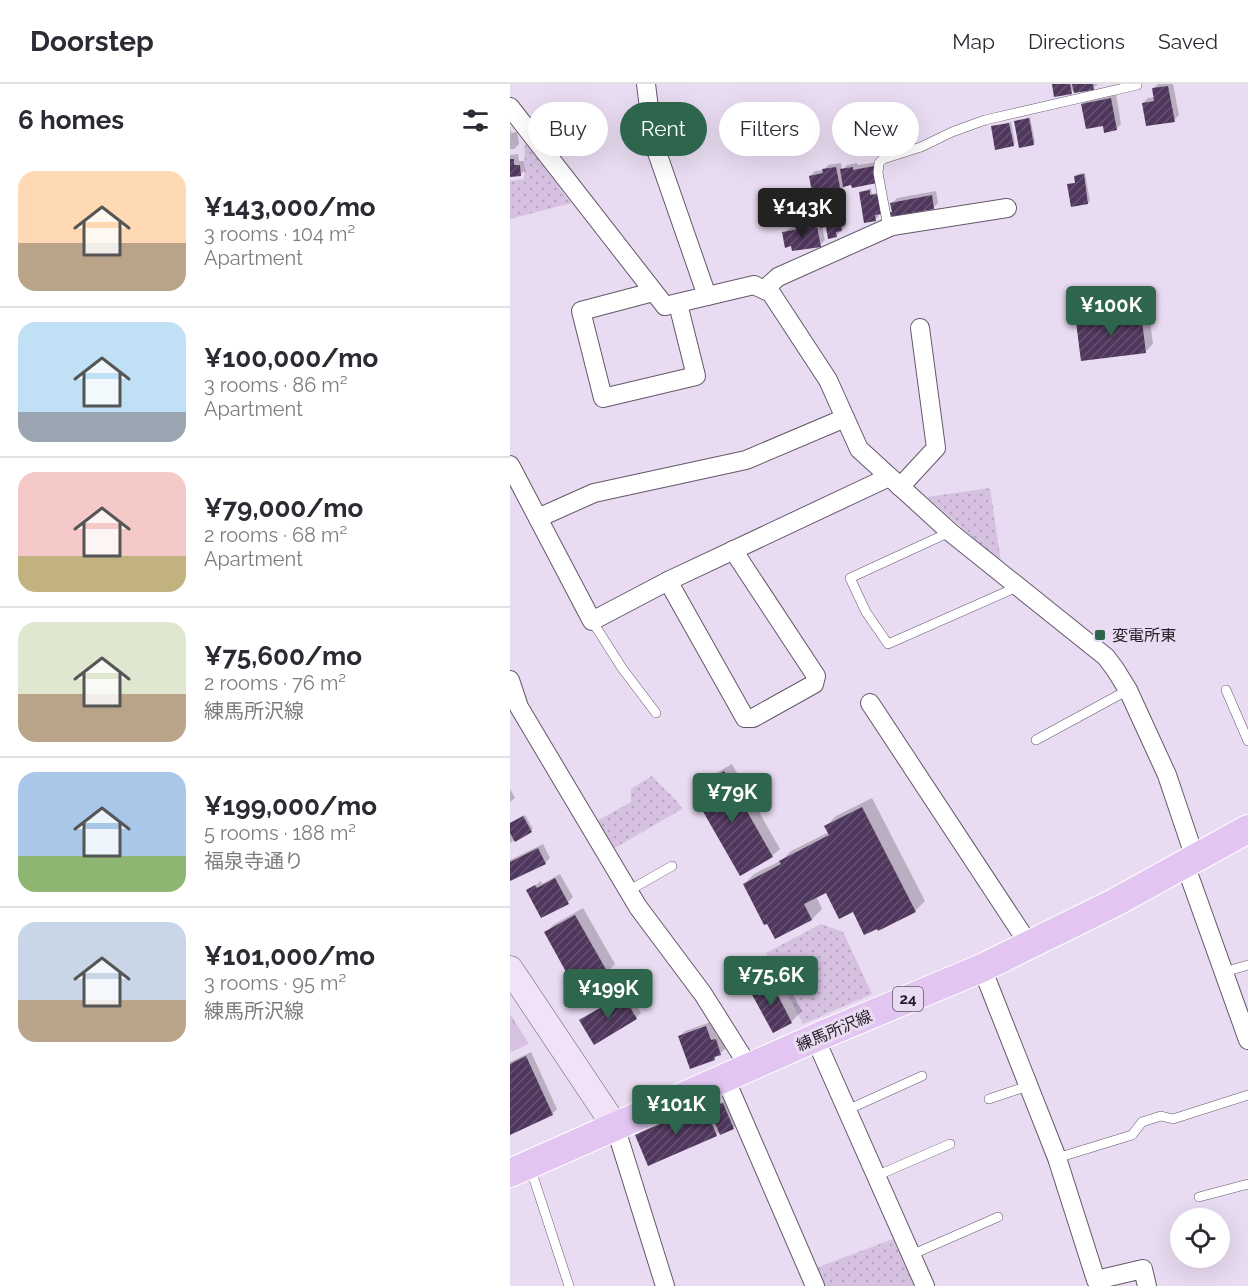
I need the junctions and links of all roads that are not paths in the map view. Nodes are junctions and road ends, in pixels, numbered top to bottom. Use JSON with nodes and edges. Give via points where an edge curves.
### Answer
{"nodes":[{"id":1,"x":646,"y":84,"type":"edge"},
{"id":2,"x":1137,"y":85,"type":"edge"},
{"id":3,"x":510,"y":107,"type":"edge"},
{"id":4,"x":1007,"y":207,"type":"dead end"},
{"id":5,"x":888,"y":227,"type":"junction"},
{"id":6,"x":765,"y":289,"type":"junction"},
{"id":7,"x":653,"y":292,"type":"junction"},
{"id":8,"x":707,"y":296,"type":"junction"},
{"id":9,"x":678,"y":304,"type":"junction"},
{"id":10,"x":920,"y":328,"type":"dead end"},
{"id":11,"x":845,"y":418,"type":"junction"},
{"id":12,"x":510,"y":465,"type":"edge"},
{"id":13,"x":894,"y":482,"type":"junction"},
{"id":14,"x":538,"y":518,"type":"junction"},
{"id":15,"x":950,"y":532,"type":"junction"},
{"id":16,"x":734,"y":550,"type":"junction"},
{"id":17,"x":668,"y":581,"type":"junction"},
{"id":18,"x":1017,"y":587,"type":"junction"},
{"id":19,"x":592,"y":621,"type":"junction"},
{"id":20,"x":510,"y":680,"type":"edge"},
{"id":21,"x":1128,"y":690,"type":"junction"},
{"id":22,"x":1226,"y":690,"type":"dead end"},
{"id":23,"x":870,"y":703,"type":"dead end"},
{"id":24,"x":656,"y":713,"type":"dead end"},
{"id":25,"x":1036,"y":740,"type":"dead end"},
{"id":26,"x":1248,"y":741,"type":"edge"},
{"id":27,"x":1248,"y":829,"type":"edge"},
{"id":28,"x":1190,"y":861,"type":"junction"},
{"id":29,"x":672,"y":866,"type":"dead end"},
{"id":30,"x":628,"y":891,"type":"junction"},
{"id":31,"x":1030,"y":946,"type":"junction"},
{"id":32,"x":1248,"y":965,"type":"edge"},
{"id":33,"x":982,"y":968,"type":"junction"},
{"id":34,"x":510,"y":969,"type":"edge"},
{"id":35,"x":1224,"y":972,"type":"junction"},
{"id":36,"x":815,"y":1038,"type":"junction"},
{"id":37,"x":1248,"y":1040,"type":"edge"},
{"id":38,"x":737,"y":1073,"type":"junction"},
{"id":39,"x":922,"y":1076,"type":"dead end"},
{"id":40,"x":1028,"y":1086,"type":"junction"},
{"id":41,"x":1248,"y":1095,"type":"edge"},
{"id":42,"x":989,"y":1099,"type":"dead end"},
{"id":43,"x":847,"y":1110,"type":"junction"},
{"id":44,"x":615,"y":1126,"type":"junction"},
{"id":45,"x":950,"y":1144,"type":"dead end"},
{"id":46,"x":1057,"y":1158,"type":"junction"},
{"id":47,"x":520,"y":1169,"type":"edge"},
{"id":48,"x":876,"y":1176,"type":"junction"},
{"id":49,"x":1248,"y":1184,"type":"edge"},
{"id":50,"x":1199,"y":1197,"type":"dead end"},
{"id":51,"x":998,"y":1217,"type":"dead end"},
{"id":52,"x":911,"y":1255,"type":"junction"},
{"id":53,"x":812,"y":1285,"type":"edge"},
{"id":54,"x":569,"y":1286,"type":"edge"},
{"id":55,"x":665,"y":1286,"type":"edge"},
{"id":56,"x":925,"y":1286,"type":"edge"},
{"id":57,"x":1147,"y":1286,"type":"edge"}],
"edges":[{"from":1,"to":8,"type":"street","via":[[653,141]]},
{"from":2,"to":5,"type":"lane","via":[[985,120],[883,159],[878,172]]},
{"from":3,"to":7,"type":"street"},
{"from":4,"to":5,"type":"street"},
{"from":5,"to":6,"type":"street","via":[[778,278]]},
{"from":6,"to":8,"type":"street","via":[[754,285]]},
{"from":6,"to":11,"type":"street","via":[[828,380]]},
{"from":7,"to":9,"type":"street","via":[[665,306]]},
{"from":7,"to":9,"type":"street","via":[[580,311],[603,398],[696,376]]},
{"from":8,"to":9,"type":"street"},
{"from":10,"to":13,"type":"street","via":[[936,448]]},
{"from":11,"to":13,"type":"street","via":[[859,449]]},
{"from":11,"to":14,"type":"street","via":[[746,460],[594,493]]},
{"from":12,"to":14,"type":"street"},
{"from":13,"to":15,"type":"street"},
{"from":13,"to":16,"type":"street"},
{"from":14,"to":19,"type":"street"},
{"from":15,"to":18,"type":"street"},
{"from":15,"to":18,"type":"lane","via":[[850,578],[866,612],[888,644]]},
{"from":16,"to":17,"type":"street"},
{"from":16,"to":17,"type":"street","via":[[816,676],[814,684],[753,718],[745,718]]},
{"from":17,"to":19,"type":"street"},
{"from":18,"to":21,"type":"street","via":[[1106,657]]},
{"from":19,"to":24,"type":"lane"},
{"from":20,"to":30,"type":"street","via":[[519,707]]},
{"from":21,"to":25,"type":"lane"},
{"from":21,"to":28,"type":"street","via":[[1167,775]]},
{"from":22,"to":26,"type":"lane"},
{"from":23,"to":31,"type":"street"},
{"from":27,"to":28,"type":"main road","name":"練馬所沢線","number":"24"},
{"from":28,"to":31,"type":"main road","name":"練馬所沢線","number":"24"},
{"from":28,"to":35,"type":"street"},
{"from":29,"to":30,"type":"lane"},
{"from":30,"to":38,"type":"street","via":[[703,994]]},
{"from":31,"to":33,"type":"main road","name":"練馬所沢線","number":"24"},
{"from":32,"to":35,"type":"lane"},
{"from":33,"to":36,"type":"main road","name":"練馬所沢線","number":"24"},
{"from":33,"to":40,"type":"street"},
{"from":34,"to":44,"type":"street"},
{"from":35,"to":37,"type":"street"},
{"from":36,"to":38,"type":"main road","name":"練馬所沢線","number":"24"},
{"from":36,"to":43,"type":"street"},
{"from":38,"to":44,"type":"main road","name":"練馬所沢線","number":"24"},
{"from":38,"to":53,"type":"street"},
{"from":39,"to":43,"type":"lane"},
{"from":40,"to":42,"type":"lane"},
{"from":40,"to":46,"type":"street"},
{"from":41,"to":46,"type":"lane","via":[[1173,1119],[1161,1116],[1142,1122],[1132,1135]]},
{"from":43,"to":48,"type":"street"},
{"from":44,"to":47,"type":"main road","name":"練馬所沢線","number":"24"},
{"from":44,"to":55,"type":"street"},
{"from":45,"to":48,"type":"lane"},
{"from":46,"to":57,"type":"street","via":[[1096,1280],[1143,1269]]},
{"from":47,"to":54,"type":"lane"},
{"from":48,"to":52,"type":"street"},
{"from":49,"to":50,"type":"lane"},
{"from":51,"to":52,"type":"lane"},
{"from":52,"to":56,"type":"street"}]}
